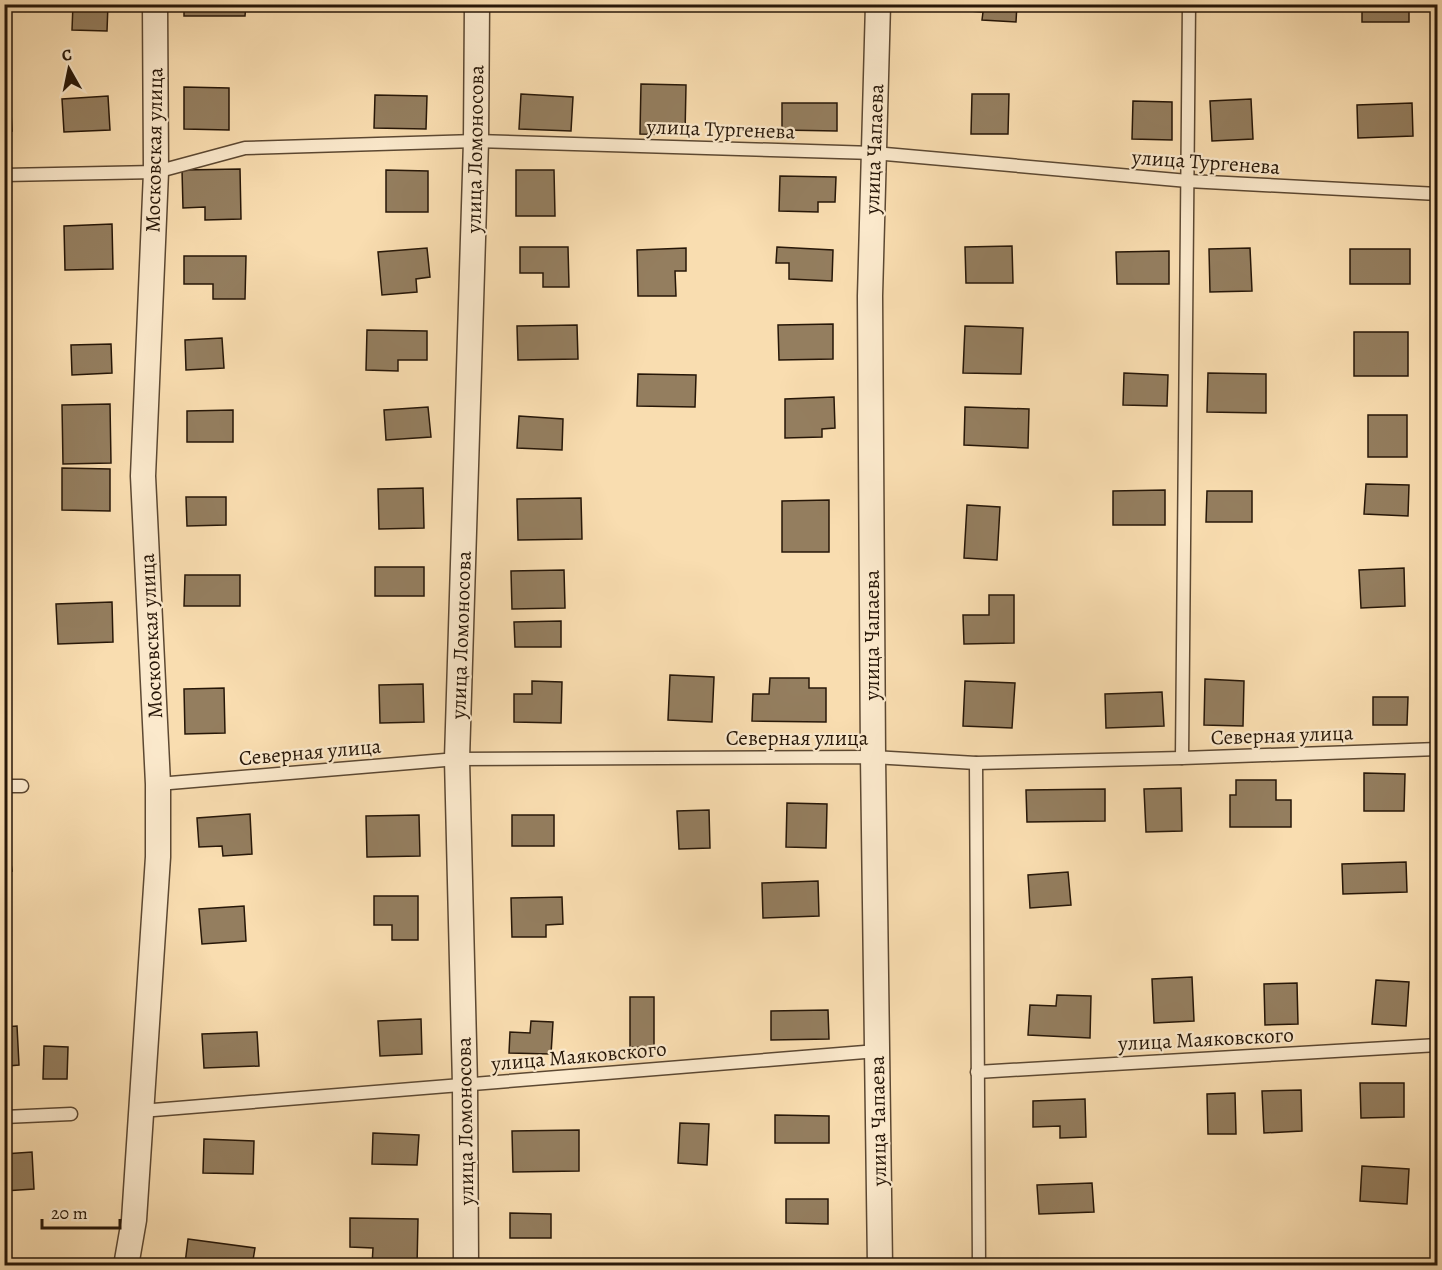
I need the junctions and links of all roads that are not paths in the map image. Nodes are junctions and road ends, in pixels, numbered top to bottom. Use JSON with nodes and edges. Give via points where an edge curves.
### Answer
{"nodes":[{"id":1,"x":155,"y":4,"type":"edge"},
{"id":2,"x":477,"y":4,"type":"edge"},
{"id":3,"x":878,"y":4,"type":"edge"},
{"id":4,"x":1190,"y":4,"type":"edge"},
{"id":5,"x":476,"y":141,"type":"junction"},
{"id":6,"x":874,"y":153,"type":"junction"},
{"id":7,"x":156,"y":172,"type":"junction"},
{"id":8,"x":4,"y":176,"type":"edge"},
{"id":9,"x":1188,"y":182,"type":"junction"},
{"id":10,"x":1437,"y":194,"type":"edge"},
{"id":11,"x":1437,"y":749,"type":"edge"},
{"id":12,"x":873,"y":758,"type":"junction"},
{"id":13,"x":1182,"y":758,"type":"junction"},
{"id":14,"x":457,"y":759,"type":"junction"},
{"id":15,"x":976,"y":763,"type":"junction"},
{"id":16,"x":158,"y":784,"type":"junction"},
{"id":17,"x":4,"y":786,"type":"edge"},
{"id":18,"x":22,"y":786,"type":"dead end"},
{"id":19,"x":1437,"y":1045,"type":"edge"},
{"id":20,"x":877,"y":1051,"type":"junction"},
{"id":21,"x":977,"y":1072,"type":"junction"},
{"id":22,"x":465,"y":1085,"type":"junction"},
{"id":23,"x":141,"y":1111,"type":"junction"},
{"id":24,"x":71,"y":1114,"type":"dead end"},
{"id":25,"x":4,"y":1117,"type":"edge"},
{"id":26,"x":126,"y":1266,"type":"edge"},
{"id":27,"x":466,"y":1266,"type":"edge"},
{"id":28,"x":880,"y":1266,"type":"edge"},
{"id":29,"x":979,"y":1266,"type":"edge"}],
"edges":[{"from":1,"to":7,"type":"street","name":"Московская улица"},
{"from":2,"to":5,"type":"street","name":"улица Ломоносова"},
{"from":3,"to":6,"type":"street","name":"улица Чапаева"},
{"from":4,"to":9,"type":"lane"},
{"from":5,"to":6,"type":"lane","name":"улица Тургенева"},
{"from":5,"to":7,"type":"lane","name":"улица Тургенева","via":[[245,148]]},
{"from":5,"to":14,"type":"street","name":"улица Ломоносова"},
{"from":6,"to":9,"type":"lane","name":"улица Тургенева"},
{"from":6,"to":12,"type":"street","name":"улица Чапаева","via":[[870,296]]},
{"from":7,"to":8,"type":"lane","name":"улица Тургенева"},
{"from":7,"to":16,"type":"street","name":"Московская улица","via":[[143,476]]},
{"from":9,"to":10,"type":"lane","name":"улица Тургенева"},
{"from":9,"to":13,"type":"lane"},
{"from":11,"to":13,"type":"lane","name":"Северная улица"},
{"from":12,"to":14,"type":"lane","name":"Северная улица"},
{"from":12,"to":15,"type":"lane","name":"Северная улица"},
{"from":12,"to":20,"type":"street","name":"улица Чапаева"},
{"from":13,"to":15,"type":"lane","name":"Северная улица"},
{"from":14,"to":16,"type":"lane","name":"Северная улица"},
{"from":14,"to":22,"type":"street","name":"улица Ломоносова"},
{"from":15,"to":21,"type":"lane"},
{"from":16,"to":23,"type":"street","name":"Московская улица","via":[[158,856]]},
{"from":17,"to":18,"type":"lane"},
{"from":19,"to":21,"type":"lane","name":"улица Маяковского"},
{"from":20,"to":22,"type":"lane","name":"улица Маяковского"},
{"from":20,"to":28,"type":"street","name":"улица Чапаева"},
{"from":21,"to":29,"type":"lane"},
{"from":22,"to":23,"type":"lane","name":"улица Маяковского"},
{"from":22,"to":27,"type":"street","name":"улица Ломоносова"},
{"from":23,"to":26,"type":"street","name":"Московская улица","via":[[134,1220]]},
{"from":24,"to":25,"type":"lane"}]}
